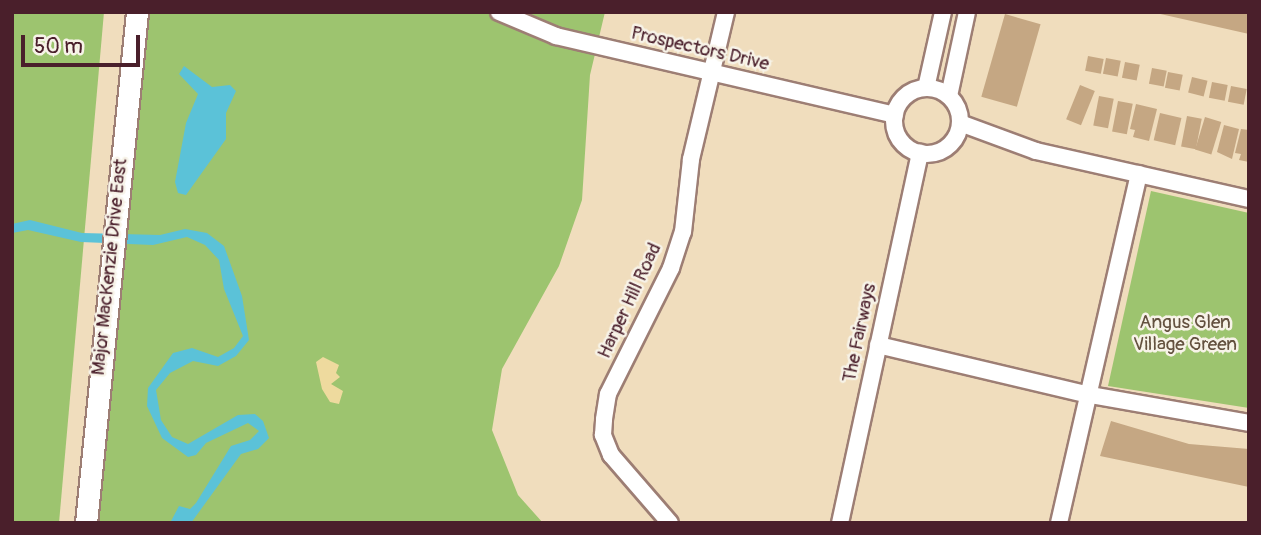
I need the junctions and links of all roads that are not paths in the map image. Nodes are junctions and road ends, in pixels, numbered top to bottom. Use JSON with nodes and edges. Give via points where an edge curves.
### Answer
{"nodes":[{"id":1,"x":137,"y":12,"type":"edge"},
{"id":2,"x":499,"y":12,"type":"edge"},
{"id":3,"x":726,"y":12,"type":"edge"},
{"id":4,"x":943,"y":12,"type":"edge"},
{"id":5,"x":967,"y":12,"type":"edge"},
{"id":6,"x":711,"y":72,"type":"junction"},
{"id":7,"x":926,"y":88,"type":"junction"},
{"id":8,"x":949,"y":96,"type":"junction"},
{"id":9,"x":895,"y":115,"type":"junction"},
{"id":10,"x":960,"y":123,"type":"junction"},
{"id":11,"x":920,"y":153,"type":"junction"},
{"id":12,"x":1139,"y":174,"type":"junction"},
{"id":13,"x":1249,"y":199,"type":"edge"},
{"id":14,"x":878,"y":345,"type":"junction"},
{"id":15,"x":1085,"y":394,"type":"junction"},
{"id":16,"x":1249,"y":423,"type":"edge"},
{"id":17,"x":86,"y":523,"type":"edge"},
{"id":18,"x":670,"y":523,"type":"edge"},
{"id":19,"x":840,"y":523,"type":"edge"},
{"id":20,"x":1059,"y":523,"type":"edge"}],
"edges":[{"from":1,"to":17,"type":"main road","name":"Major MacKenzie Drive East"},
{"from":2,"to":6,"type":"street","name":"Prospectors Drive","via":[[556,36]]},
{"from":3,"to":6,"type":"street","name":"Harper Hill Road"},
{"from":4,"to":7,"type":"street"},
{"from":5,"to":8,"type":"street"},
{"from":6,"to":9,"type":"street","name":"Prospectors Drive"},
{"from":6,"to":18,"type":"street","name":"Harper Hill Road","via":[[691,159],[683,232],[671,268],[608,394],[604,419],[603,435],[611,455]]},
{"from":7,"to":8,"type":"street"},
{"from":7,"to":9,"type":"street","via":[[901,102]]},
{"from":8,"to":10,"type":"street"},
{"from":9,"to":11,"type":"street","via":[[901,141]]},
{"from":10,"to":11,"type":"street","via":[[945,149]]},
{"from":10,"to":12,"type":"street","via":[[1036,151]]},
{"from":11,"to":14,"type":"street","name":"The Fairways"},
{"from":12,"to":13,"type":"street"},
{"from":12,"to":15,"type":"street"},
{"from":14,"to":15,"type":"street"},
{"from":14,"to":19,"type":"street","name":"The Fairways"},
{"from":15,"to":16,"type":"street"},
{"from":15,"to":20,"type":"street"}]}
